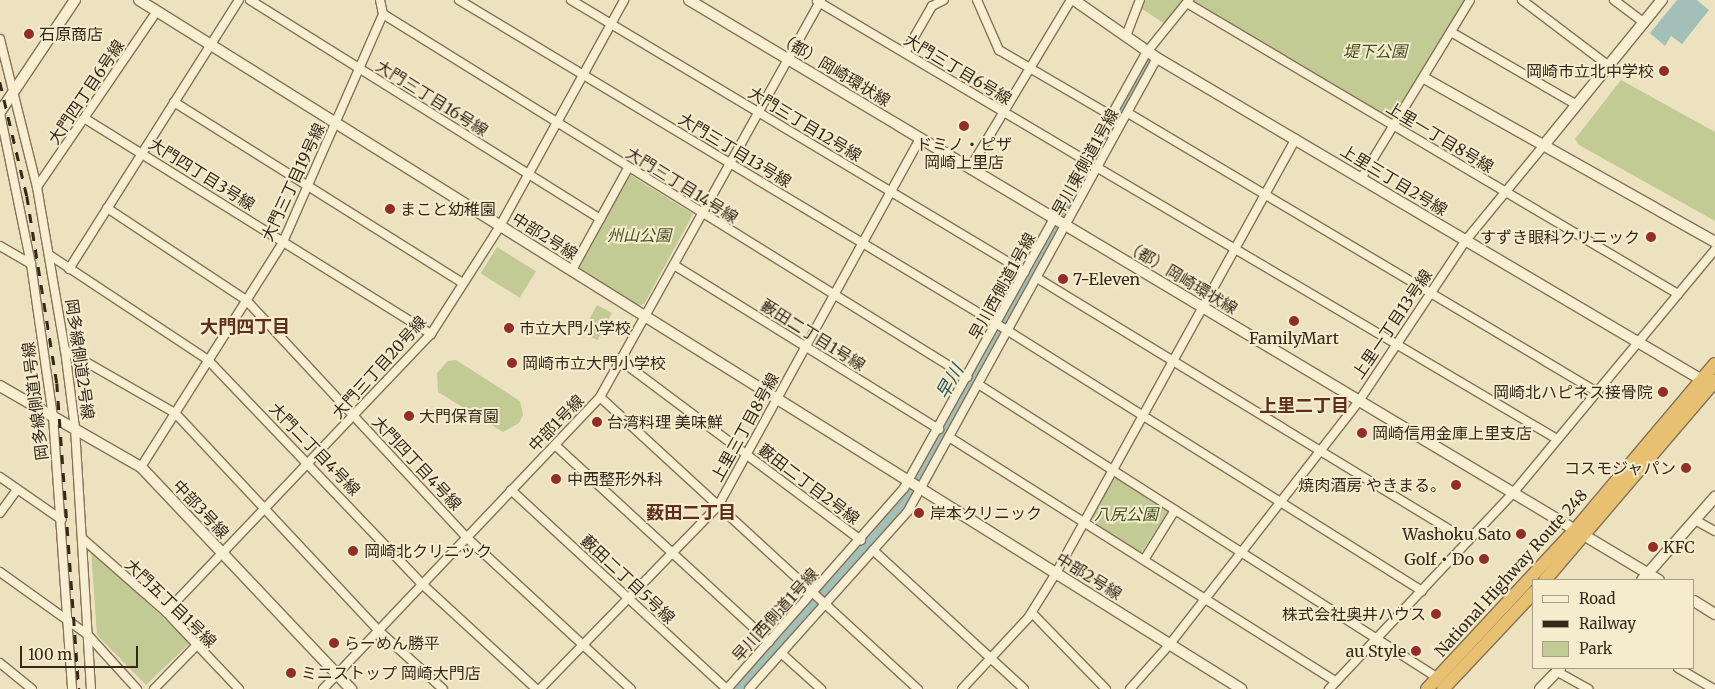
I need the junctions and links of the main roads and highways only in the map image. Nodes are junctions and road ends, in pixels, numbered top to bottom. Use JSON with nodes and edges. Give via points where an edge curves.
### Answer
{"nodes":[{"id":1,"x":1715,"y":364,"type":"edge"},
{"id":2,"x":1711,"y":383,"type":"edge"},
{"id":3,"x":1581,"y":533,"type":"junction"},
{"id":4,"x":1540,"y":579,"type":"edge"},
{"id":5,"x":1546,"y":579,"type":"edge"},
{"id":6,"x":1532,"y":588,"type":"edge"},
{"id":7,"x":1532,"y":594,"type":"edge"},
{"id":8,"x":1446,"y":685,"type":"edge"},
{"id":9,"x":1427,"y":689,"type":"edge"}],
"edges":[{"from":1,"to":2,"type":"highway","name":"National Highway Route 248"},
{"from":2,"to":3,"type":"highway","name":"National Highway Route 248"},
{"from":3,"to":4,"type":"highway","name":"National Highway Route 248"},
{"from":3,"to":5,"type":"highway","name":"National Highway Route 248"},
{"from":6,"to":8,"type":"highway","name":"National Highway Route 248"},
{"from":7,"to":8,"type":"highway","name":"National Highway Route 248"},
{"from":8,"to":9,"type":"highway","name":"National Highway Route 248"}]}
